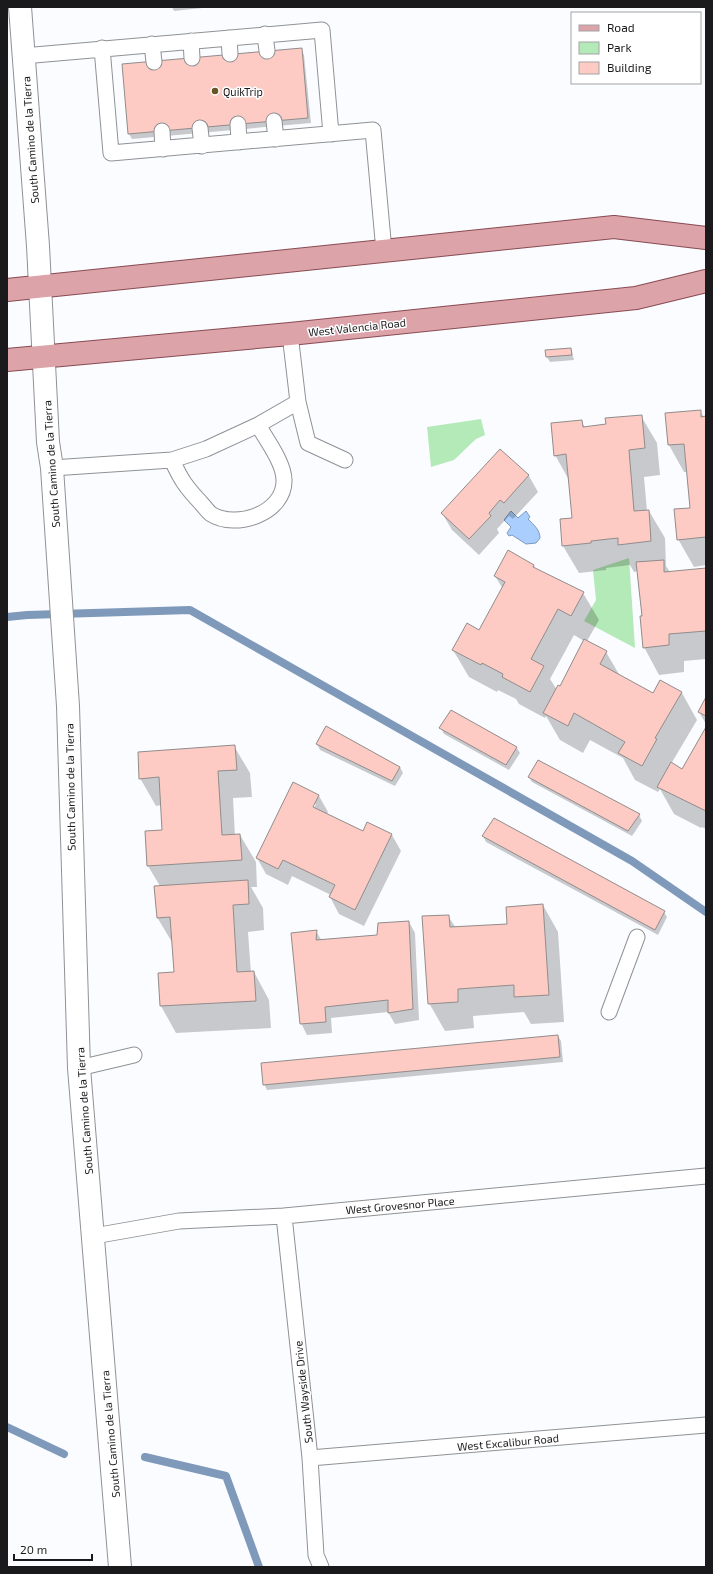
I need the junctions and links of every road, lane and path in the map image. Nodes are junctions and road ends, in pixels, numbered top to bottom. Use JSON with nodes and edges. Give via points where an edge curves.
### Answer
{"nodes":[{"id":1,"x":20,"y":7,"type":"edge"},
{"id":2,"x":265,"y":34,"type":"junction"},
{"id":3,"x":229,"y":38,"type":"junction"},
{"id":4,"x":190,"y":41,"type":"junction"},
{"id":5,"x":152,"y":44,"type":"junction"},
{"id":6,"x":102,"y":48,"type":"junction"},
{"id":7,"x":267,"y":51,"type":"dead end"},
{"id":8,"x":230,"y":54,"type":"dead end"},
{"id":9,"x":23,"y":56,"type":"junction"},
{"id":10,"x":192,"y":58,"type":"dead end"},
{"id":11,"x":154,"y":62,"type":"dead end"},
{"id":12,"x":274,"y":121,"type":"dead end"},
{"id":13,"x":238,"y":124,"type":"dead end"},
{"id":14,"x":200,"y":128,"type":"dead end"},
{"id":15,"x":162,"y":131,"type":"dead end"},
{"id":16,"x":332,"y":134,"type":"junction"},
{"id":17,"x":276,"y":139,"type":"junction"},
{"id":18,"x":239,"y":142,"type":"junction"},
{"id":19,"x":202,"y":146,"type":"junction"},
{"id":20,"x":163,"y":149,"type":"junction"},
{"id":21,"x":706,"y":238,"type":"edge"},
{"id":22,"x":384,"y":251,"type":"junction"},
{"id":23,"x":706,"y":281,"type":"edge"},
{"id":24,"x":40,"y":287,"type":"junction"},
{"id":25,"x":7,"y":290,"type":"edge"},
{"id":26,"x":290,"y":334,"type":"junction"},
{"id":27,"x":44,"y":357,"type":"junction"},
{"id":28,"x":7,"y":360,"type":"edge"},
{"id":29,"x":298,"y":402,"type":"junction"},
{"id":30,"x":258,"y":425,"type":"junction"},
{"id":31,"x":172,"y":460,"type":"junction"},
{"id":32,"x":344,"y":460,"type":"dead end"},
{"id":33,"x":52,"y":468,"type":"junction"},
{"id":34,"x":637,"y":938,"type":"dead end"},
{"id":35,"x":609,"y":1012,"type":"dead end"},
{"id":36,"x":134,"y":1054,"type":"dead end"},
{"id":37,"x":79,"y":1068,"type":"junction"},
{"id":38,"x":706,"y":1176,"type":"edge"},
{"id":39,"x":284,"y":1216,"type":"junction"},
{"id":40,"x":94,"y":1236,"type":"junction"},
{"id":41,"x":706,"y":1424,"type":"edge"},
{"id":42,"x":310,"y":1458,"type":"junction"},
{"id":43,"x":120,"y":1567,"type":"edge"},
{"id":44,"x":321,"y":1567,"type":"edge"}],
"edges":[{"from":1,"to":9,"type":"street","name":"South Camino de la Tierra"},
{"from":2,"to":3,"type":"lane"},
{"from":2,"to":7,"type":"lane"},
{"from":2,"to":16,"type":"lane","via":[[322,30]]},
{"from":3,"to":4,"type":"lane"},
{"from":3,"to":8,"type":"lane"},
{"from":4,"to":5,"type":"lane"},
{"from":4,"to":10,"type":"lane"},
{"from":5,"to":6,"type":"lane"},
{"from":5,"to":11,"type":"lane"},
{"from":6,"to":9,"type":"lane"},
{"from":6,"to":20,"type":"lane","via":[[111,154]]},
{"from":9,"to":24,"type":"street","name":"South Camino de la Tierra"},
{"from":12,"to":17,"type":"lane"},
{"from":13,"to":18,"type":"lane"},
{"from":14,"to":19,"type":"lane"},
{"from":15,"to":20,"type":"lane"},
{"from":16,"to":17,"type":"lane"},
{"from":16,"to":22,"type":"lane","via":[[373,130]]},
{"from":17,"to":18,"type":"lane"},
{"from":18,"to":19,"type":"lane"},
{"from":19,"to":20,"type":"lane"},
{"from":21,"to":22,"type":"main road","via":[[614,227]]},
{"from":22,"to":24,"type":"main road"},
{"from":23,"to":26,"type":"main road","name":"West Valencia Road","via":[[636,298]]},
{"from":24,"to":25,"type":"main road"},
{"from":24,"to":27,"type":"street","name":"South Camino de la Tierra"},
{"from":26,"to":27,"type":"main road","name":"West Valencia Road"},
{"from":26,"to":29,"type":"lane"},
{"from":27,"to":28,"type":"main road","name":"West Valencia Road"},
{"from":27,"to":33,"type":"street","name":"South Camino de la Tierra","via":[[48,442]]},
{"from":29,"to":30,"type":"lane"},
{"from":29,"to":32,"type":"lane","via":[[308,443]]},
{"from":30,"to":31,"type":"lane","via":[[206,449]]},
{"from":30,"to":31,"type":"lane","via":[[278,462],[284,480],[280,497],[267,512],[234,521],[211,514],[183,484]]},
{"from":31,"to":33,"type":"lane"},
{"from":33,"to":37,"type":"street","name":"South Camino de la Tierra","via":[[68,706]]},
{"from":34,"to":35,"type":"lane"},
{"from":36,"to":37,"type":"lane"},
{"from":37,"to":40,"type":"street","name":"South Camino de la Tierra"},
{"from":38,"to":39,"type":"lane","name":"West Grovesnor Place"},
{"from":39,"to":40,"type":"lane","name":"West Grovesnor Place","via":[[179,1221]]},
{"from":39,"to":42,"type":"lane","name":"South Wayside Drive"},
{"from":40,"to":43,"type":"street","name":"South Camino de la Tierra"},
{"from":41,"to":42,"type":"lane","name":"West Excalibur Road"},
{"from":42,"to":44,"type":"lane","name":"South Wayside Drive","via":[[316,1555]]}]}
